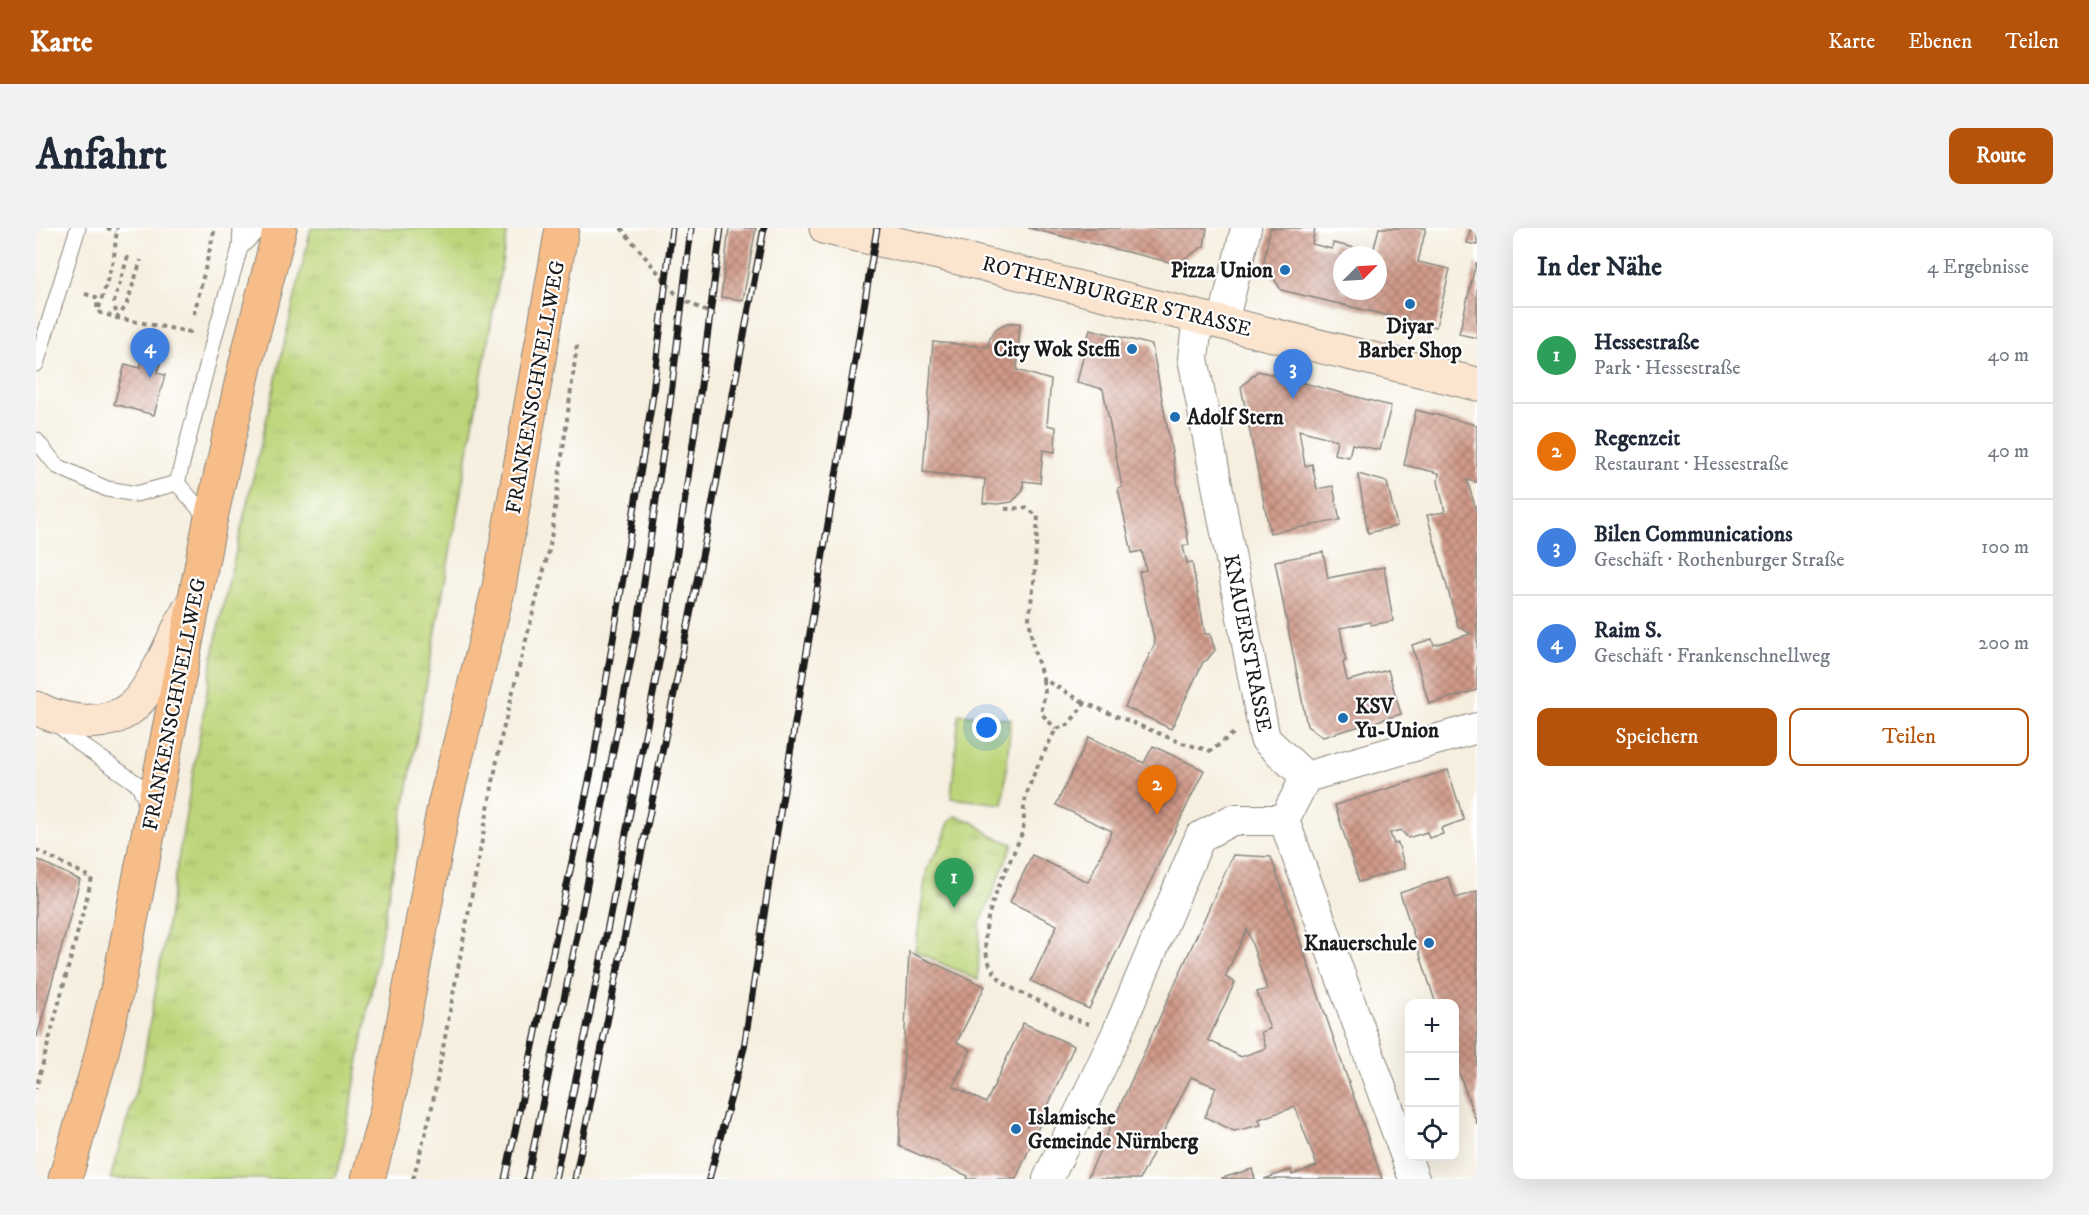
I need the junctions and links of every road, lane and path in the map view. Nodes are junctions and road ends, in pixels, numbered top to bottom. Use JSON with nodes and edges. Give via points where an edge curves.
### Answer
{"nodes":[{"id":1,"x":78,"y":228,"type":"edge"},
{"id":2,"x":107,"y":228,"type":"edge"},
{"id":3,"x":117,"y":228,"type":"edge"},
{"id":4,"x":214,"y":228,"type":"edge"},
{"id":5,"x":241,"y":228,"type":"edge"},
{"id":6,"x":260,"y":228,"type":"edge"},
{"id":7,"x":280,"y":228,"type":"edge"},
{"id":8,"x":562,"y":228,"type":"edge"},
{"id":9,"x":621,"y":228,"type":"edge"},
{"id":10,"x":826,"y":228,"type":"edge"},
{"id":11,"x":1245,"y":228,"type":"edge"},
{"id":12,"x":116,"y":235,"type":"junction"},
{"id":13,"x":240,"y":248,"type":"junction"},
{"id":14,"x":128,"y":256,"type":"dead end"},
{"id":15,"x":141,"y":260,"type":"dead end"},
{"id":16,"x":85,"y":294,"type":"dead end"},
{"id":17,"x":98,"y":312,"type":"junction"},
{"id":18,"x":715,"y":316,"type":"dead end"},
{"id":19,"x":117,"y":318,"type":"junction"},
{"id":20,"x":1210,"y":320,"type":"junction"},
{"id":21,"x":578,"y":334,"type":"dead end"},
{"id":22,"x":36,"y":364,"type":"edge"},
{"id":23,"x":1477,"y":384,"type":"edge"},
{"id":24,"x":36,"y":440,"type":"edge"},
{"id":25,"x":177,"y":483,"type":"junction"},
{"id":26,"x":1005,"y":509,"type":"dead end"},
{"id":27,"x":210,"y":522,"type":"junction"},
{"id":28,"x":196,"y":594,"type":"junction"},
{"id":29,"x":1043,"y":679,"type":"junction"},
{"id":30,"x":1084,"y":703,"type":"junction"},
{"id":31,"x":39,"y":710,"type":"edge"},
{"id":32,"x":1260,"y":714,"type":"junction"},
{"id":33,"x":1477,"y":728,"type":"edge"},
{"id":34,"x":1056,"y":729,"type":"junction"},
{"id":35,"x":1306,"y":777,"type":"junction"},
{"id":36,"x":1284,"y":820,"type":"junction"},
{"id":37,"x":152,"y":821,"type":"junction"},
{"id":38,"x":36,"y":850,"type":"edge"},
{"id":39,"x":1117,"y":1033,"type":"junction"},
{"id":40,"x":36,"y":1089,"type":"edge"},
{"id":41,"x":65,"y":1179,"type":"edge"},
{"id":42,"x":368,"y":1179,"type":"edge"},
{"id":43,"x":413,"y":1179,"type":"edge"},
{"id":44,"x":1048,"y":1179,"type":"edge"},
{"id":45,"x":1414,"y":1179,"type":"edge"}],
"edges":[{"from":1,"to":22,"type":"lane"},
{"from":2,"to":12,"type":"path","via":[[116,231]]},
{"from":3,"to":12,"type":"path"},
{"from":4,"to":19,"type":"path","via":[[190,332]]},
{"from":5,"to":13,"type":"lane"},
{"from":6,"to":13,"type":"lane"},
{"from":7,"to":27,"type":"main road","name":"FRANKENSCHNELLWEG"},
{"from":8,"to":42,"type":"main road","name":"FRANKENSCHNELLWEG","via":[[499,587],[444,806],[398,1056]]},
{"from":9,"to":18,"type":"path","via":[[675,292]]},
{"from":10,"to":20,"type":"main road","name":"ROTHENBURGER STRASSE"},
{"from":11,"to":20,"type":"street","name":"KNAUERSTRASSE"},
{"from":12,"to":17,"type":"path","via":[[114,257]]},
{"from":13,"to":25,"type":"lane"},
{"from":14,"to":19,"type":"path","via":[[114,302]]},
{"from":15,"to":19,"type":"path","via":[[126,306]]},
{"from":16,"to":17,"type":"path","via":[[96,297]]},
{"from":17,"to":19,"type":"path"},
{"from":20,"to":23,"type":"main road","name":"ROTHENBURGER STRASSE"},
{"from":20,"to":32,"type":"street","name":"KNAUERSTRASSE","via":[[1193,358]]},
{"from":21,"to":43,"type":"path","via":[[550,546],[502,734],[431,1112]]},
{"from":24,"to":25,"type":"lane","via":[[57,466],[107,489],[136,494]]},
{"from":25,"to":27,"type":"lane"},
{"from":26,"to":29,"type":"path","via":[[1026,508],[1038,516],[1029,617]]},
{"from":27,"to":28,"type":"main road","name":"FRANKENSCHNELLWEG"},
{"from":28,"to":31,"type":"main road","via":[[150,687],[134,707],[99,722]]},
{"from":28,"to":37,"type":"main road","name":"FRANKENSCHNELLWEG"},
{"from":29,"to":30,"type":"path"},
{"from":29,"to":34,"type":"path","via":[[1041,713]]},
{"from":30,"to":32,"type":"path","via":[[1211,752]]},
{"from":30,"to":34,"type":"path","via":[[1068,725]]},
{"from":31,"to":37,"type":"lane","via":[[139,785]]},
{"from":32,"to":35,"type":"street","name":"KNAUERSTRASSE","via":[[1264,739]]},
{"from":33,"to":35,"type":"street"},
{"from":34,"to":39,"type":"path","via":[[1030,784],[1024,805],[1025,826],[996,894],[985,932],[987,961],[1000,979],[1019,991],[1083,1023]]},
{"from":35,"to":36,"type":"street"},
{"from":36,"to":39,"type":"street","via":[[1232,820],[1200,837]]},
{"from":36,"to":45,"type":"street"},
{"from":37,"to":41,"type":"main road","name":"FRANKENSCHNELLWEG","via":[[100,1060]]},
{"from":38,"to":40,"type":"path","via":[[92,878]]},
{"from":39,"to":44,"type":"street"}]}
